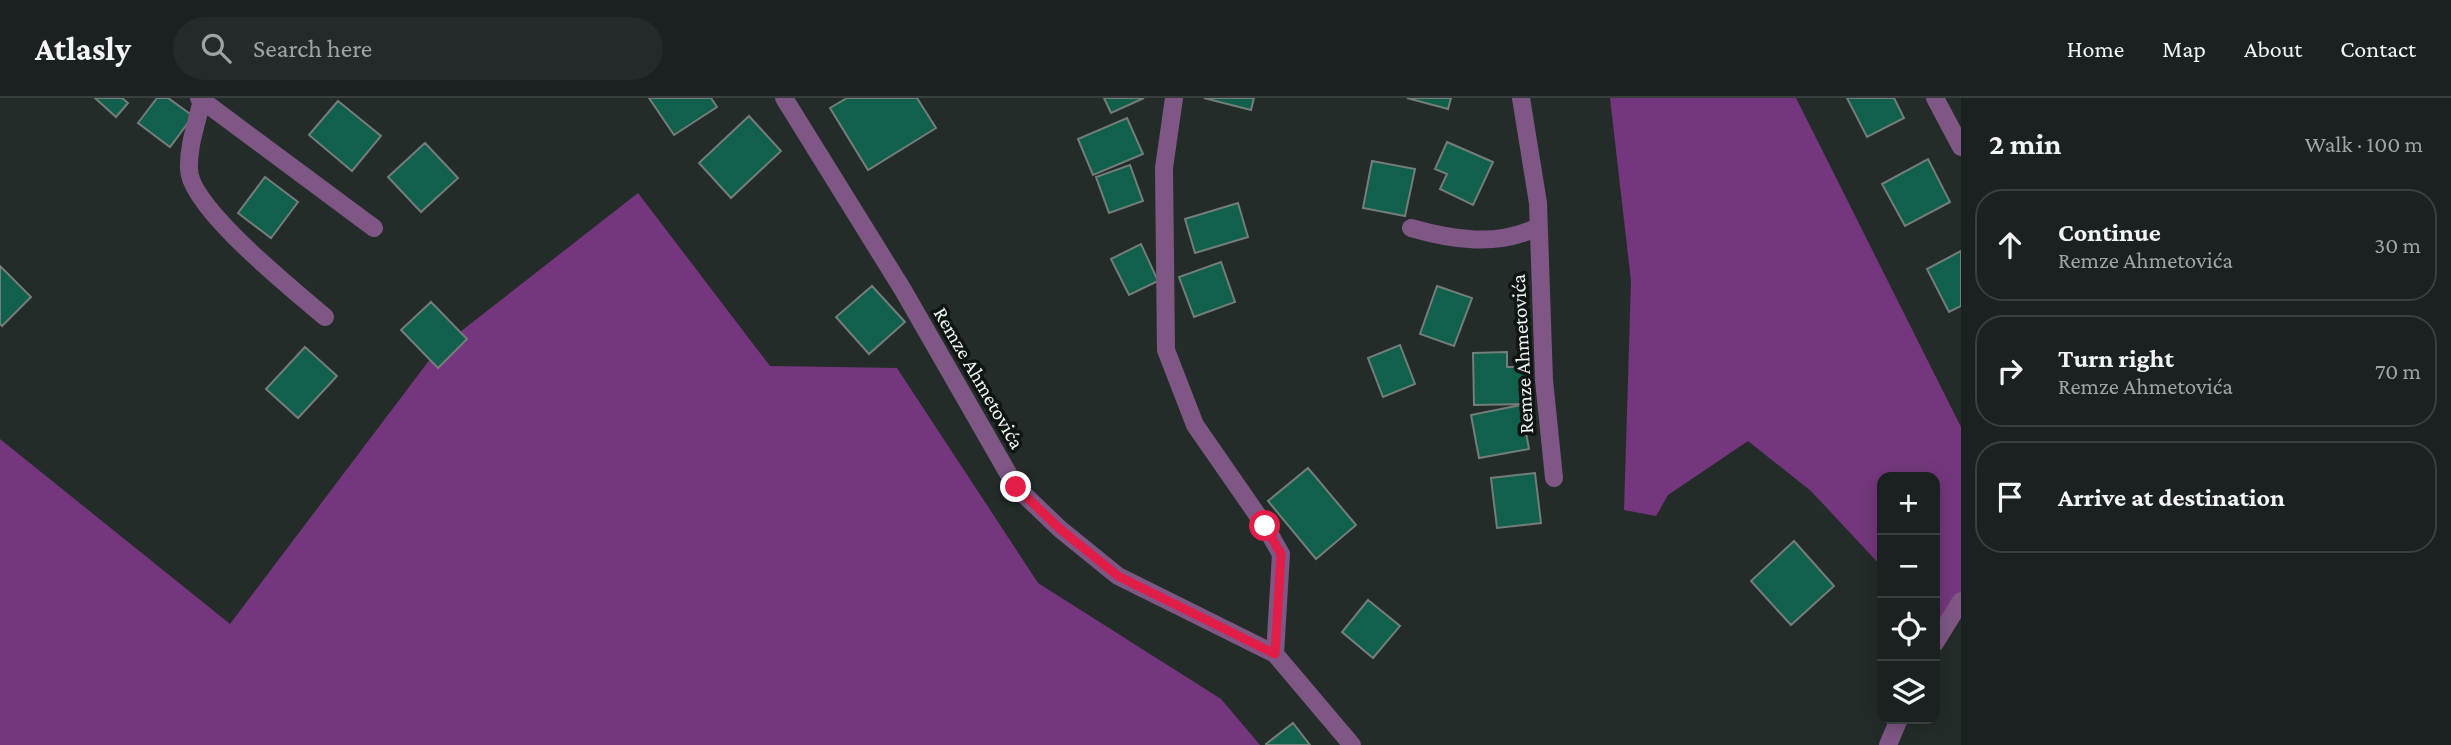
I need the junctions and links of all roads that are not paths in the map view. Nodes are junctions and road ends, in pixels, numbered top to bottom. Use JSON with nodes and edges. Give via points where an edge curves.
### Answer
{"nodes":[{"id":1,"x":784,"y":98,"type":"edge"},
{"id":2,"x":1174,"y":98,"type":"edge"},
{"id":3,"x":1521,"y":98,"type":"edge"},
{"id":4,"x":1935,"y":98,"type":"edge"},
{"id":5,"x":201,"y":99,"type":"edge"},
{"id":6,"x":1961,"y":146,"type":"edge"},
{"id":7,"x":1538,"y":227,"type":"junction"},
{"id":8,"x":374,"y":228,"type":"dead end"},
{"id":9,"x":1411,"y":228,"type":"dead end"},
{"id":10,"x":326,"y":317,"type":"dead end"},
{"id":11,"x":1554,"y":478,"type":"dead end"},
{"id":12,"x":1961,"y":601,"type":"edge"},
{"id":13,"x":1940,"y":635,"type":"edge"},
{"id":14,"x":1275,"y":654,"type":"junction"},
{"id":15,"x":1897,"y":724,"type":"edge"},
{"id":16,"x":1352,"y":745,"type":"edge"},
{"id":17,"x":1888,"y":745,"type":"edge"}],
"edges":[{"from":1,"to":14,"type":"street","name":"Remze Ahmetovića","via":[[903,290],[1016,487],[1118,576]]},
{"from":2,"to":14,"type":"street","via":[[1164,168],[1166,350],[1195,425],[1281,554]]},
{"from":3,"to":7,"type":"street","name":"Remze Ahmetovića"},
{"from":4,"to":6,"type":"street"},
{"from":5,"to":8,"type":"street"},
{"from":5,"to":10,"type":"street","via":[[188,172],[197,194],[252,253]]},
{"from":7,"to":9,"type":"street","via":[[1515,238],[1488,239],[1447,238]]},
{"from":7,"to":11,"type":"street","name":"Remze Ahmetovića","via":[[1544,380]]},
{"from":12,"to":13,"type":"street"},
{"from":14,"to":16,"type":"street","name":"Remze Ahmetovića"},
{"from":15,"to":17,"type":"street"}]}
